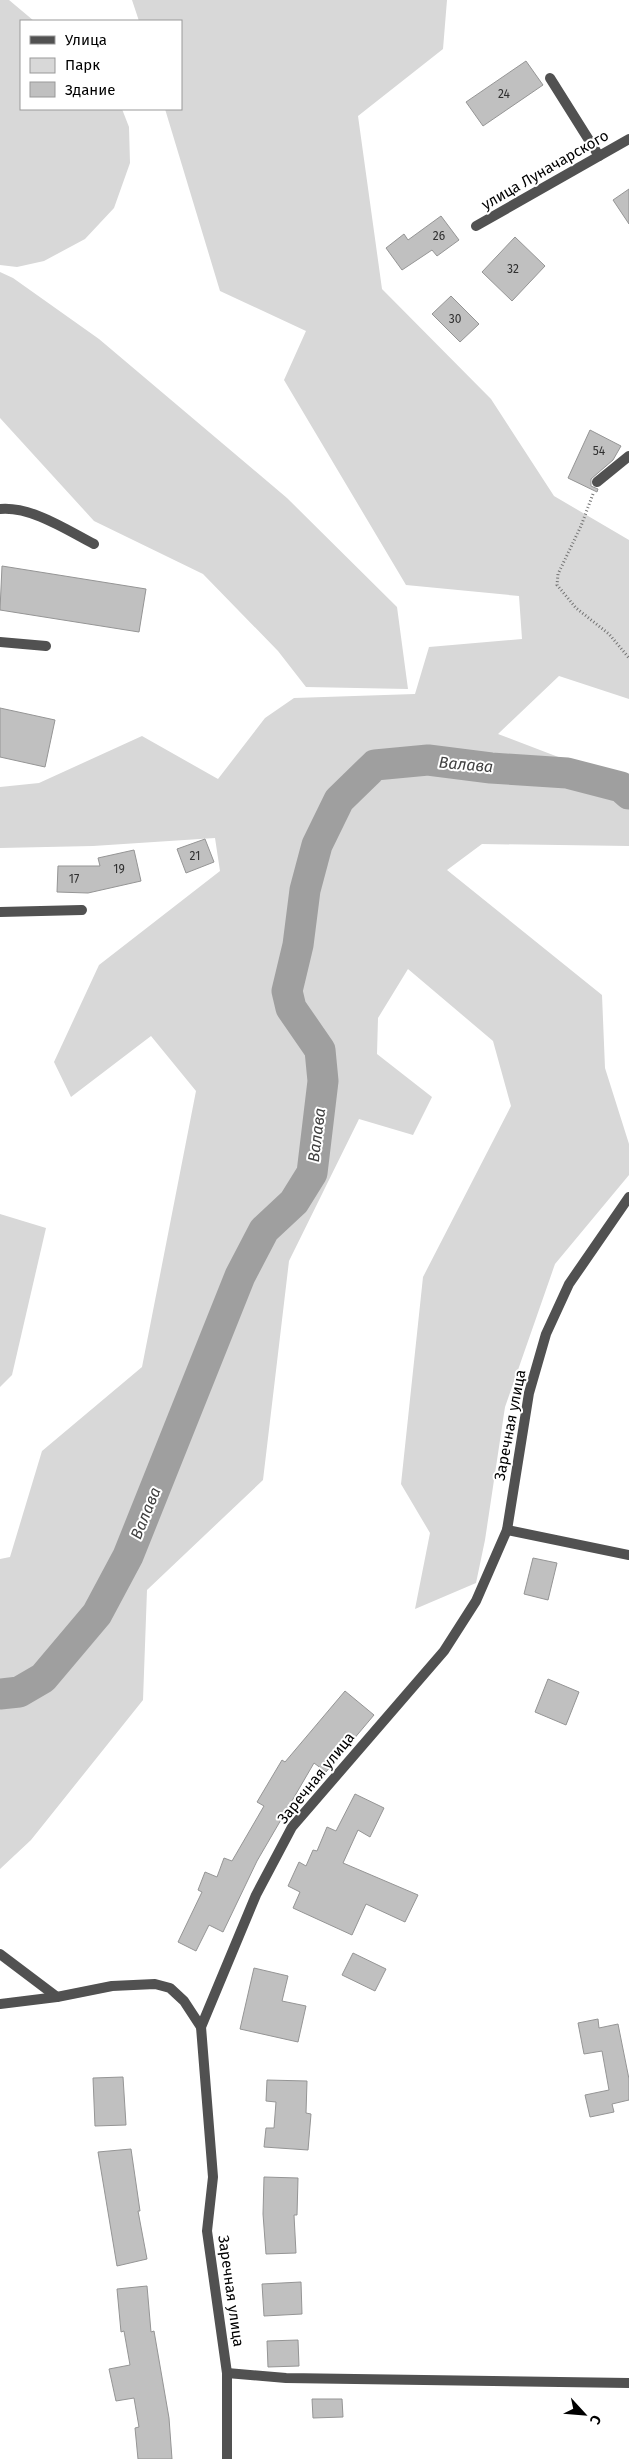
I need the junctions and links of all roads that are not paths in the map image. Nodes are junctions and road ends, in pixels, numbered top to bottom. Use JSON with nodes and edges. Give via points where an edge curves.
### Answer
{"nodes":[{"id":1,"x":550,"y":78,"type":"dead end"},
{"id":2,"x":629,"y":139,"type":"edge"},
{"id":3,"x":599,"y":156,"type":"junction"},
{"id":4,"x":476,"y":226,"type":"dead end"},
{"id":5,"x":629,"y":456,"type":"edge"},
{"id":6,"x":597,"y":482,"type":"road end"},
{"id":7,"x":0,"y":509,"type":"edge"},
{"id":8,"x":94,"y":544,"type":"dead end"},
{"id":9,"x":0,"y":642,"type":"edge"},
{"id":10,"x":46,"y":646,"type":"dead end"},
{"id":11,"x":82,"y":910,"type":"dead end"},
{"id":12,"x":0,"y":912,"type":"edge"},
{"id":13,"x":629,"y":1197,"type":"edge"},
{"id":14,"x":507,"y":1530,"type":"junction"},
{"id":15,"x":629,"y":1555,"type":"edge"},
{"id":16,"x":0,"y":1954,"type":"edge"},
{"id":17,"x":57,"y":1997,"type":"junction"},
{"id":18,"x":0,"y":2004,"type":"edge"},
{"id":19,"x":201,"y":2027,"type":"junction"},
{"id":20,"x":227,"y":2374,"type":"junction"},
{"id":21,"x":629,"y":2383,"type":"edge"},
{"id":22,"x":227,"y":2459,"type":"edge"}],
"edges":[{"from":1,"to":3,"type":"street"},
{"from":2,"to":3,"type":"street","name":"улица Луначарского"},
{"from":3,"to":4,"type":"street","name":"улица Луначарского"},
{"from":5,"to":6,"type":"street"},
{"from":7,"to":8,"type":"street","via":[[8,508],[46,518]]},
{"from":9,"to":10,"type":"street"},
{"from":11,"to":12,"type":"street"},
{"from":13,"to":14,"type":"street","name":"Заречная улица","via":[[569,1284],[546,1334],[528,1394]]},
{"from":14,"to":15,"type":"street"},
{"from":14,"to":19,"type":"street","name":"Заречная улица","via":[[476,1601],[444,1651],[292,1827],[256,1895]]},
{"from":16,"to":17,"type":"street"},
{"from":17,"to":18,"type":"street"},
{"from":17,"to":19,"type":"street","via":[[112,1986],[155,1984],[170,1988],[184,2001]]},
{"from":19,"to":20,"type":"street","name":"Заречная улица","via":[[213,2177],[208,2231]]},
{"from":20,"to":21,"type":"street","via":[[286,2378]]},
{"from":20,"to":22,"type":"street","name":"Заречная улица"}]}
